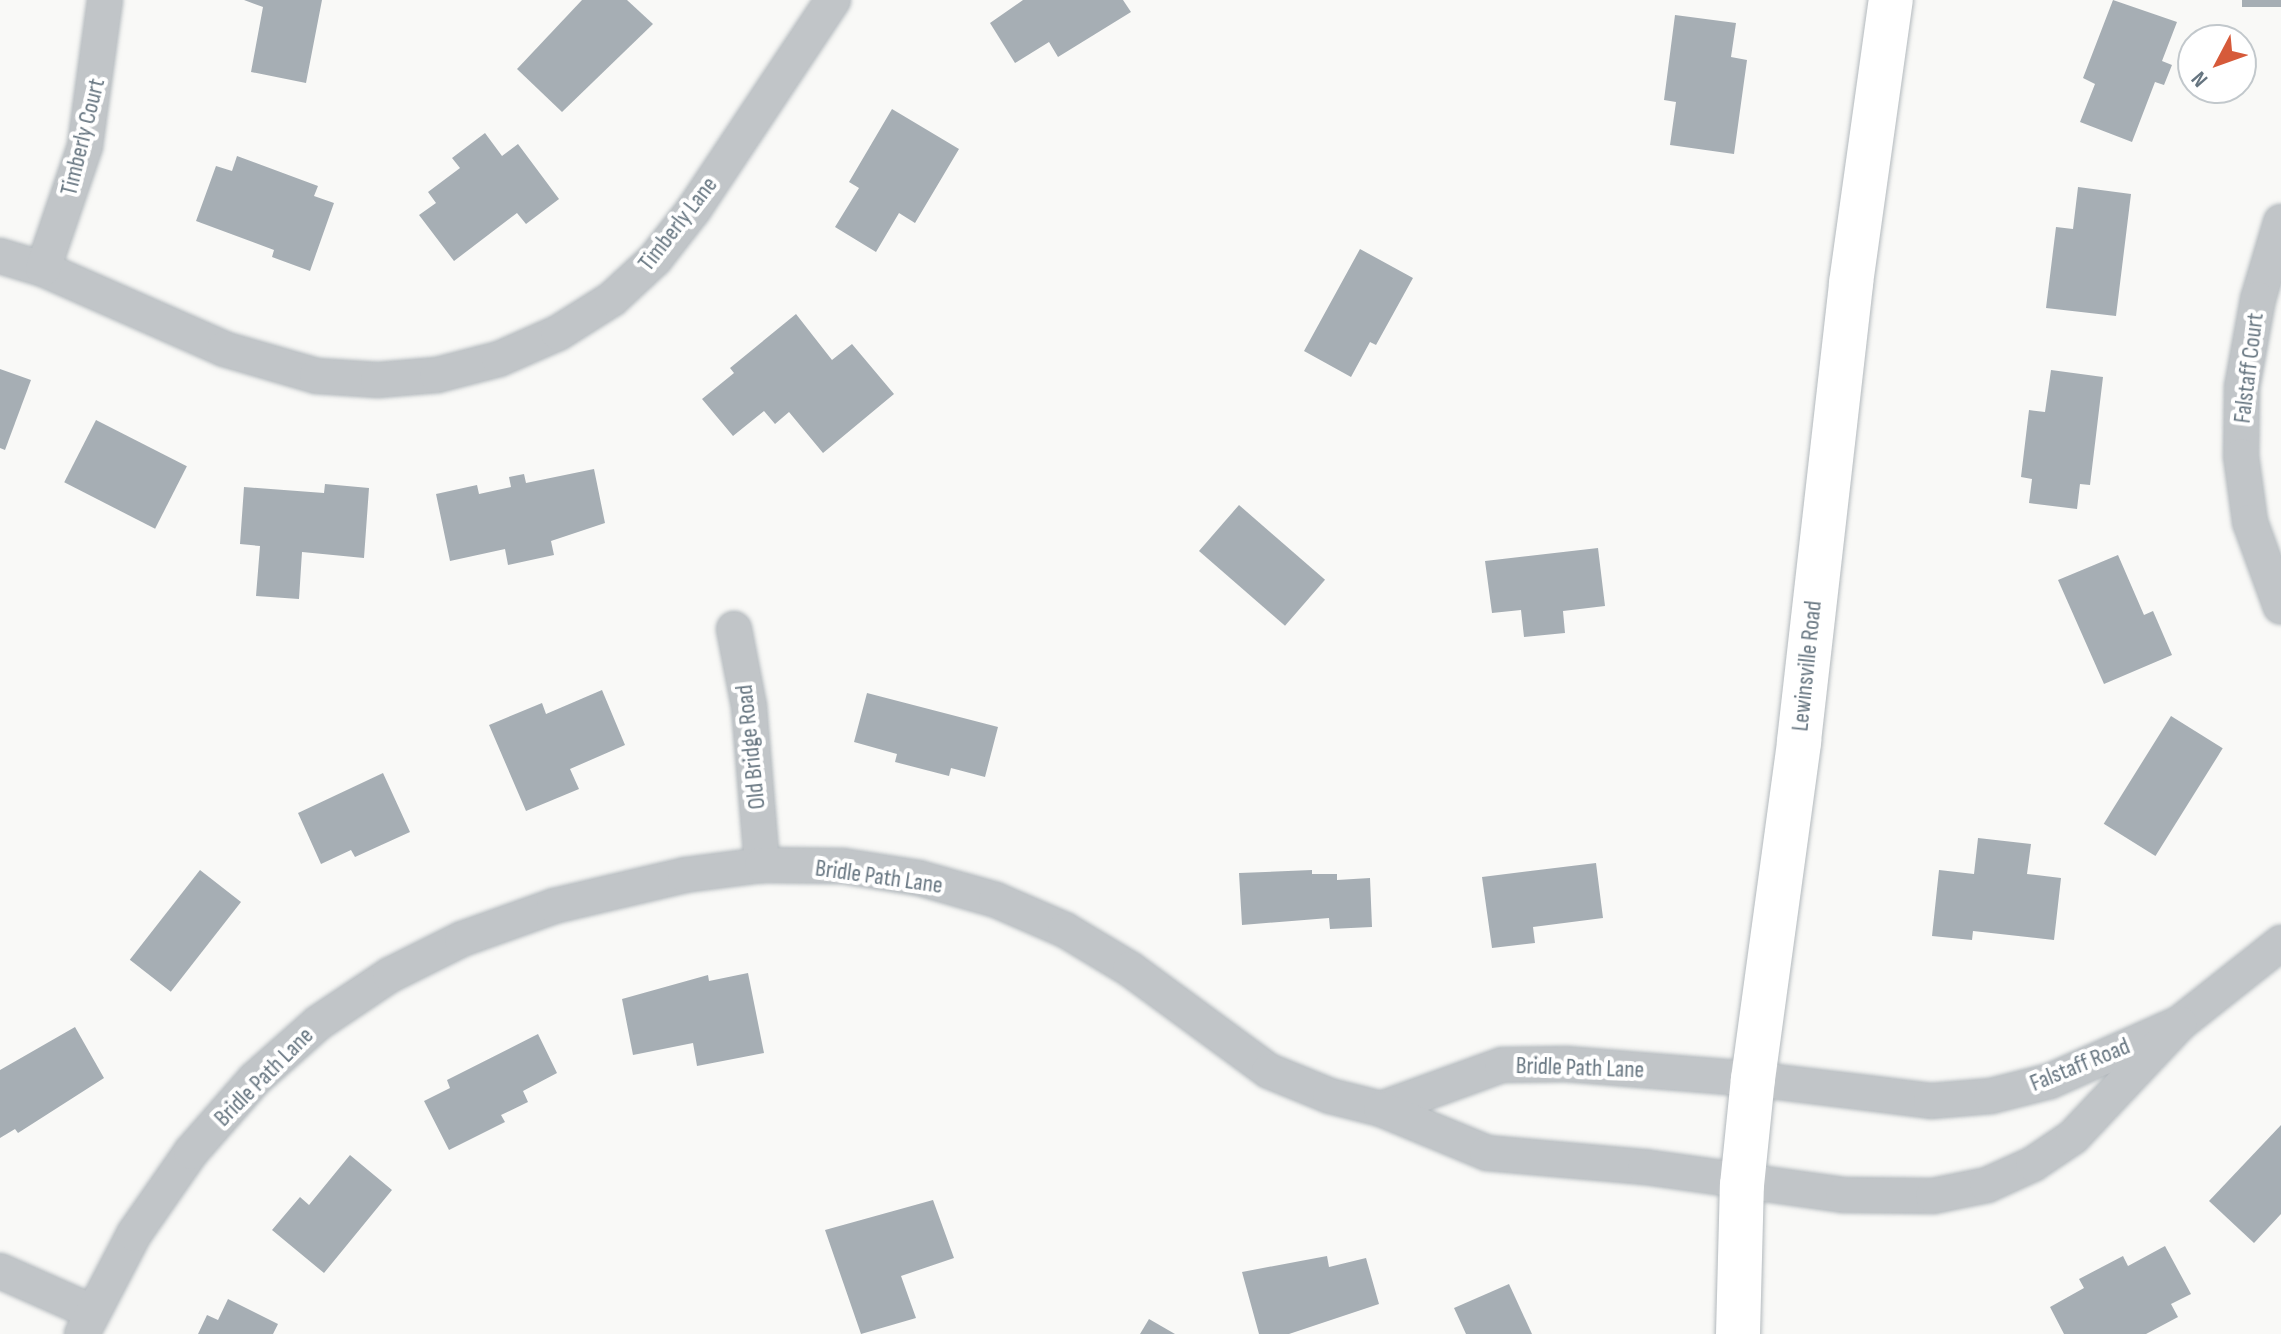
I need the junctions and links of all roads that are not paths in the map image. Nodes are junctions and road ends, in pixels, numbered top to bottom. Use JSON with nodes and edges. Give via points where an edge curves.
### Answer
{"nodes":[{"id":1,"x":105,"y":0,"type":"edge"},
{"id":2,"x":833,"y":0,"type":"edge"},
{"id":3,"x":1891,"y":0,"type":"edge"},
{"id":4,"x":2281,"y":222,"type":"edge"},
{"id":5,"x":0,"y":256,"type":"edge"},
{"id":6,"x":43,"y":269,"type":"junction"},
{"id":7,"x":2281,"y":607,"type":"edge"},
{"id":8,"x":734,"y":629,"type":"dead end"},
{"id":9,"x":762,"y":865,"type":"junction"},
{"id":10,"x":2281,"y":943,"type":"edge"},
{"id":11,"x":2180,"y":1023,"type":"junction"},
{"id":12,"x":1753,"y":1079,"type":"junction"},
{"id":13,"x":1381,"y":1109,"type":"junction"},
{"id":14,"x":1742,"y":1185,"type":"junction"},
{"id":15,"x":0,"y":1271,"type":"edge"},
{"id":16,"x":87,"y":1323,"type":"edge"},
{"id":17,"x":1738,"y":1334,"type":"edge"}],
"edges":[{"from":1,"to":6,"type":"street","name":"Timberly Court","via":[[85,146]]},
{"from":2,"to":6,"type":"street","name":"Timberly Lane","via":[[655,259],[612,299],[558,333],[499,359],[422,376],[317,376],[224,349]]},
{"from":3,"to":12,"type":"main road","name":"Lewinsville Road"},
{"from":4,"to":7,"type":"street","name":"Falstaff Court","via":[[2258,299],[2242,387],[2241,442],[2250,522]]},
{"from":5,"to":6,"type":"street","name":"Timberly Lane"},
{"from":8,"to":9,"type":"street","name":"Old Bridge Road","via":[[749,706]]},
{"from":9,"to":13,"type":"street","name":"Bridle Path Lane","via":[[843,866],[919,878],[996,900],[1065,930],[1130,969],[1269,1071],[1330,1096]]},
{"from":9,"to":16,"type":"street","name":"Bridle Path Lane","via":[[685,875],[554,906],[462,939],[318,1023],[255,1079],[191,1152],[134,1234]]},
{"from":10,"to":11,"type":"street","name":"Falstaff Road"},
{"from":11,"to":12,"type":"street","name":"Falstaff Road","via":[[2050,1081],[1991,1096],[1931,1101]]},
{"from":11,"to":14,"type":"street","via":[[2073,1137],[2033,1164],[1987,1185],[1933,1196],[1843,1195]]},
{"from":12,"to":13,"type":"street","name":"Bridle Path Lane","via":[[1566,1064],[1502,1065]]},
{"from":12,"to":14,"type":"main road","name":"Lewinsville Road"},
{"from":13,"to":14,"type":"street","via":[[1487,1153],[1645,1167]]},
{"from":14,"to":17,"type":"main road","name":"Lewinsville Road"},
{"from":15,"to":16,"type":"street"}]}
